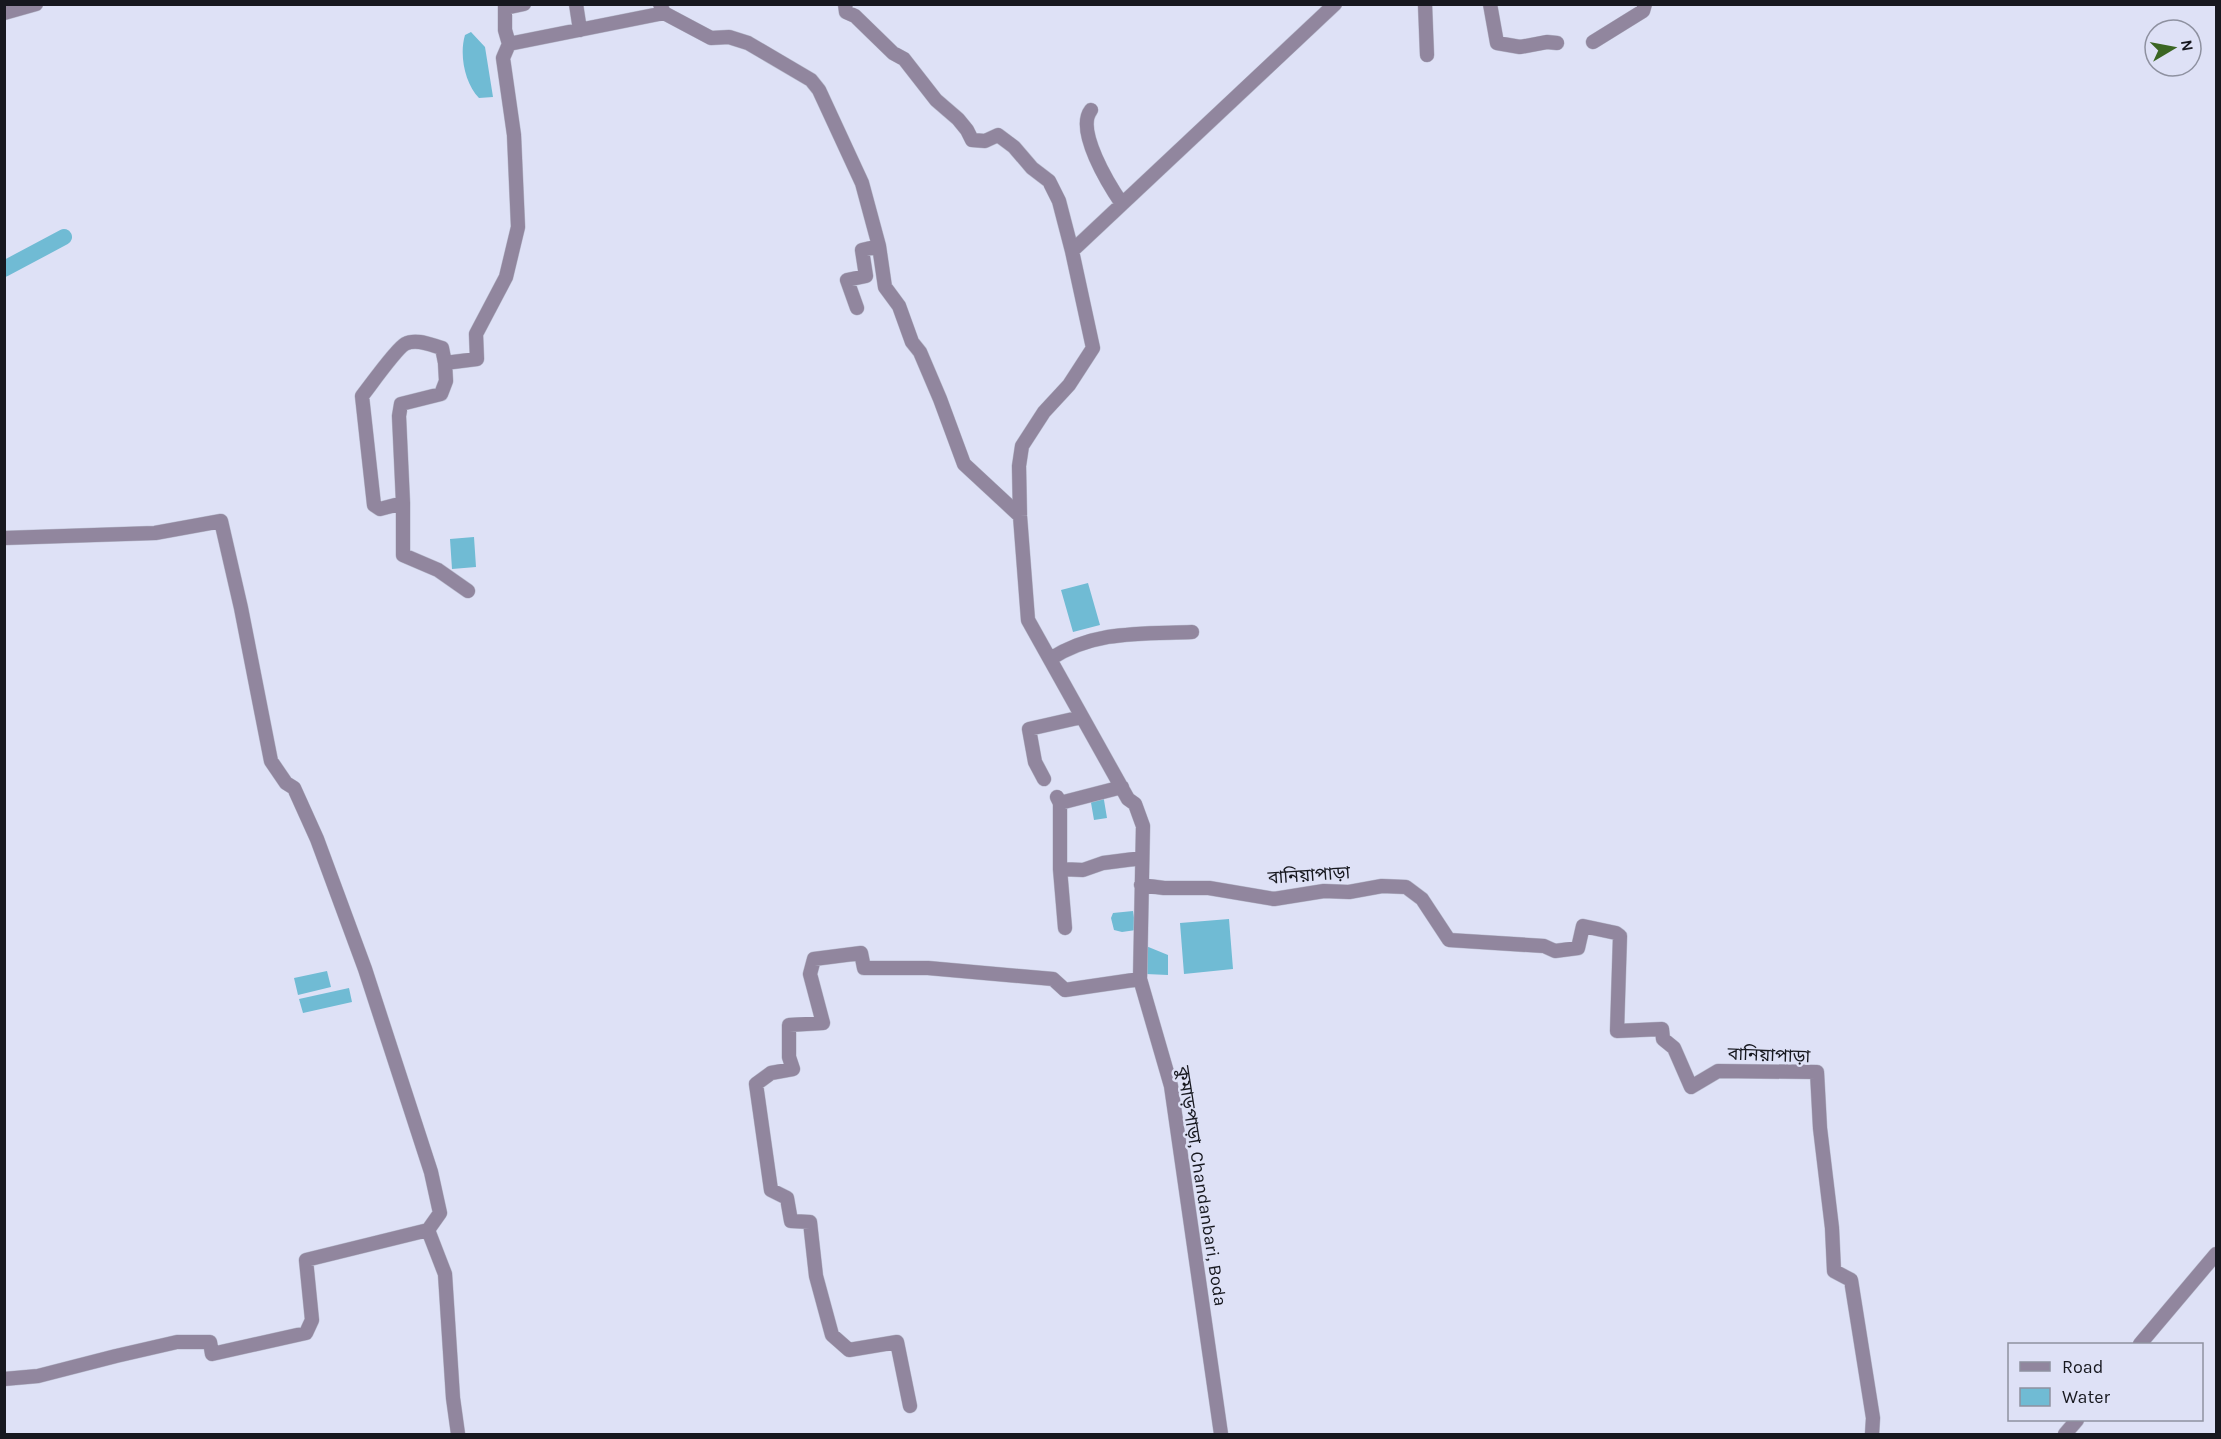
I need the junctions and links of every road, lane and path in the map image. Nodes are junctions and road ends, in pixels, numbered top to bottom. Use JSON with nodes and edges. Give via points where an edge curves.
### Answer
{"nodes":[{"id":1,"x":36,"y":4,"type":"edge"},
{"id":2,"x":524,"y":4,"type":"edge"},
{"id":3,"x":576,"y":4,"type":"edge"},
{"id":4,"x":845,"y":4,"type":"edge"},
{"id":5,"x":1335,"y":4,"type":"edge"},
{"id":6,"x":1425,"y":4,"type":"edge"},
{"id":7,"x":1490,"y":4,"type":"edge"},
{"id":8,"x":1645,"y":4,"type":"edge"},
{"id":9,"x":505,"y":6,"type":"edge"},
{"id":10,"x":662,"y":9,"type":"edge"},
{"id":11,"x":1320,"y":11,"type":"edge"},
{"id":12,"x":4,"y":14,"type":"edge"},
{"id":13,"x":580,"y":30,"type":"junction"},
{"id":14,"x":1593,"y":42,"type":"dead end"},
{"id":15,"x":1557,"y":43,"type":"dead end"},
{"id":16,"x":509,"y":44,"type":"junction"},
{"id":17,"x":1427,"y":55,"type":"dead end"},
{"id":18,"x":1091,"y":110,"type":"dead end"},
{"id":19,"x":1122,"y":204,"type":"junction"},
{"id":20,"x":879,"y":246,"type":"junction"},
{"id":21,"x":1072,"y":251,"type":"junction"},
{"id":22,"x":857,"y":308,"type":"dead end"},
{"id":23,"x":445,"y":363,"type":"junction"},
{"id":24,"x":403,"y":503,"type":"junction"},
{"id":25,"x":1020,"y":516,"type":"junction"},
{"id":26,"x":4,"y":538,"type":"edge"},
{"id":27,"x":468,"y":591,"type":"dead end"},
{"id":28,"x":1192,"y":632,"type":"dead end"},
{"id":29,"x":1050,"y":659,"type":"junction"},
{"id":30,"x":1082,"y":717,"type":"junction"},
{"id":31,"x":1044,"y":779,"type":"dead end"},
{"id":32,"x":1122,"y":787,"type":"junction"},
{"id":33,"x":1142,"y":858,"type":"junction"},
{"id":34,"x":1060,"y":869,"type":"junction"},
{"id":35,"x":1141,"y":885,"type":"junction"},
{"id":36,"x":1065,"y":928,"type":"dead end"},
{"id":37,"x":1140,"y":979,"type":"junction"},
{"id":38,"x":428,"y":1230,"type":"junction"},
{"id":39,"x":2217,"y":1254,"type":"edge"},
{"id":40,"x":2141,"y":1343,"type":"edge"},
{"id":41,"x":4,"y":1379,"type":"edge"},
{"id":42,"x":910,"y":1406,"type":"dead end"},
{"id":43,"x":2075,"y":1421,"type":"edge"},
{"id":44,"x":458,"y":1434,"type":"edge"},
{"id":45,"x":1221,"y":1434,"type":"edge"},
{"id":46,"x":1872,"y":1434,"type":"edge"},
{"id":47,"x":2065,"y":1434,"type":"edge"}],
"edges":[{"from":1,"to":12,"type":"street"},
{"from":2,"to":9,"type":"street"},
{"from":3,"to":13,"type":"street"},
{"from":4,"to":21,"type":"street","name":"কুমাড়পাড়া, Chandanbari, Boda","via":[[846,12],[904,59],[936,100],[963,124],[972,140],[985,141],[998,135],[1049,181],[1059,201]]},
{"from":5,"to":11,"type":"street"},
{"from":6,"to":17,"type":"street"},
{"from":7,"to":15,"type":"street","via":[[1497,43],[1520,47]]},
{"from":8,"to":14,"type":"street","via":[[1643,11]]},
{"from":9,"to":16,"type":"street"},
{"from":10,"to":13,"type":"street"},
{"from":10,"to":20,"type":"street","via":[[711,38],[729,37],[748,43],[812,80],[862,183]]},
{"from":11,"to":19,"type":"street"},
{"from":13,"to":16,"type":"street"},
{"from":16,"to":23,"type":"street","via":[[503,58],[514,135],[518,227],[506,278],[476,334],[477,359]]},
{"from":18,"to":19,"type":"street","via":[[1086,116],[1086,131],[1109,185]]},
{"from":19,"to":21,"type":"street"},
{"from":20,"to":22,"type":"street","via":[[862,250],[866,276],[847,280]]},
{"from":20,"to":25,"type":"street","via":[[885,287],[899,306],[912,342],[920,352],[963,464]]},
{"from":21,"to":25,"type":"street","name":"কুমাড়পাড়া, Chandanbari, Boda","via":[[1093,348],[1022,446]]},
{"from":23,"to":24,"type":"street","via":[[446,381],[441,394],[401,404]]},
{"from":23,"to":24,"type":"street","via":[[442,348],[423,342],[406,343],[362,396],[374,505],[380,509]]},
{"from":24,"to":27,"type":"street","via":[[403,555],[438,570]]},
{"from":25,"to":29,"type":"street","name":"কুমাড়পাড়া, Chandanbari, Boda","via":[[1028,620]]},
{"from":26,"to":38,"type":"street","via":[[155,533],[221,521],[270,760],[294,788],[365,969],[431,1172],[440,1214]]},
{"from":28,"to":29,"type":"street","via":[[1110,635],[1076,644]]},
{"from":29,"to":30,"type":"street","name":"কুমাড়পাড়া, Chandanbari, Boda"},
{"from":30,"to":31,"type":"street","via":[[1029,729],[1035,762]]},
{"from":30,"to":32,"type":"street","name":"কুমাড়পাড়া, Chandanbari, Boda"},
{"from":32,"to":33,"type":"street","name":"কুমাড়পাড়া, Chandanbari, Boda","via":[[1135,804],[1143,826]]},
{"from":32,"to":34,"type":"street","via":[[1058,800]]},
{"from":33,"to":34,"type":"street","via":[[1083,870]]},
{"from":33,"to":35,"type":"street","name":"কুমাড়পাড়া, Chandanbari, Boda"},
{"from":34,"to":36,"type":"street"},
{"from":35,"to":37,"type":"street","name":"কুমাড়পাড়া, Chandanbari, Boda"},
{"from":35,"to":46,"type":"street","name":"বানিয়াপাড়া","via":[[1209,888],[1274,899],[1324,891],[1406,887],[1422,899],[1449,940],[1544,946],[1555,951],[1578,948],[1583,926],[1616,933],[1620,936],[1617,1031],[1662,1029],[1663,1039],[1674,1048],[1691,1087],[1718,1071],[1817,1072],[1834,1271],[1851,1280],[1873,1418]]},
{"from":37,"to":42,"type":"street","via":[[1065,990],[1053,979],[928,968],[864,968],[861,953],[814,959],[810,974],[823,1023],[789,1025],[793,1069],[771,1073],[756,1084],[771,1190],[787,1198],[791,1221],[810,1222],[816,1276],[832,1335],[849,1350],[897,1342]]},
{"from":37,"to":45,"type":"street","name":"কুমাড়পাড়া, Chandanbari, Boda","via":[[1171,1086]]},
{"from":38,"to":41,"type":"street","via":[[306,1260],[312,1320],[306,1333],[212,1354],[210,1342],[177,1342],[38,1376]]},
{"from":38,"to":44,"type":"street","via":[[445,1274]]},
{"from":39,"to":40,"type":"street"},
{"from":43,"to":47,"type":"street"}]}
